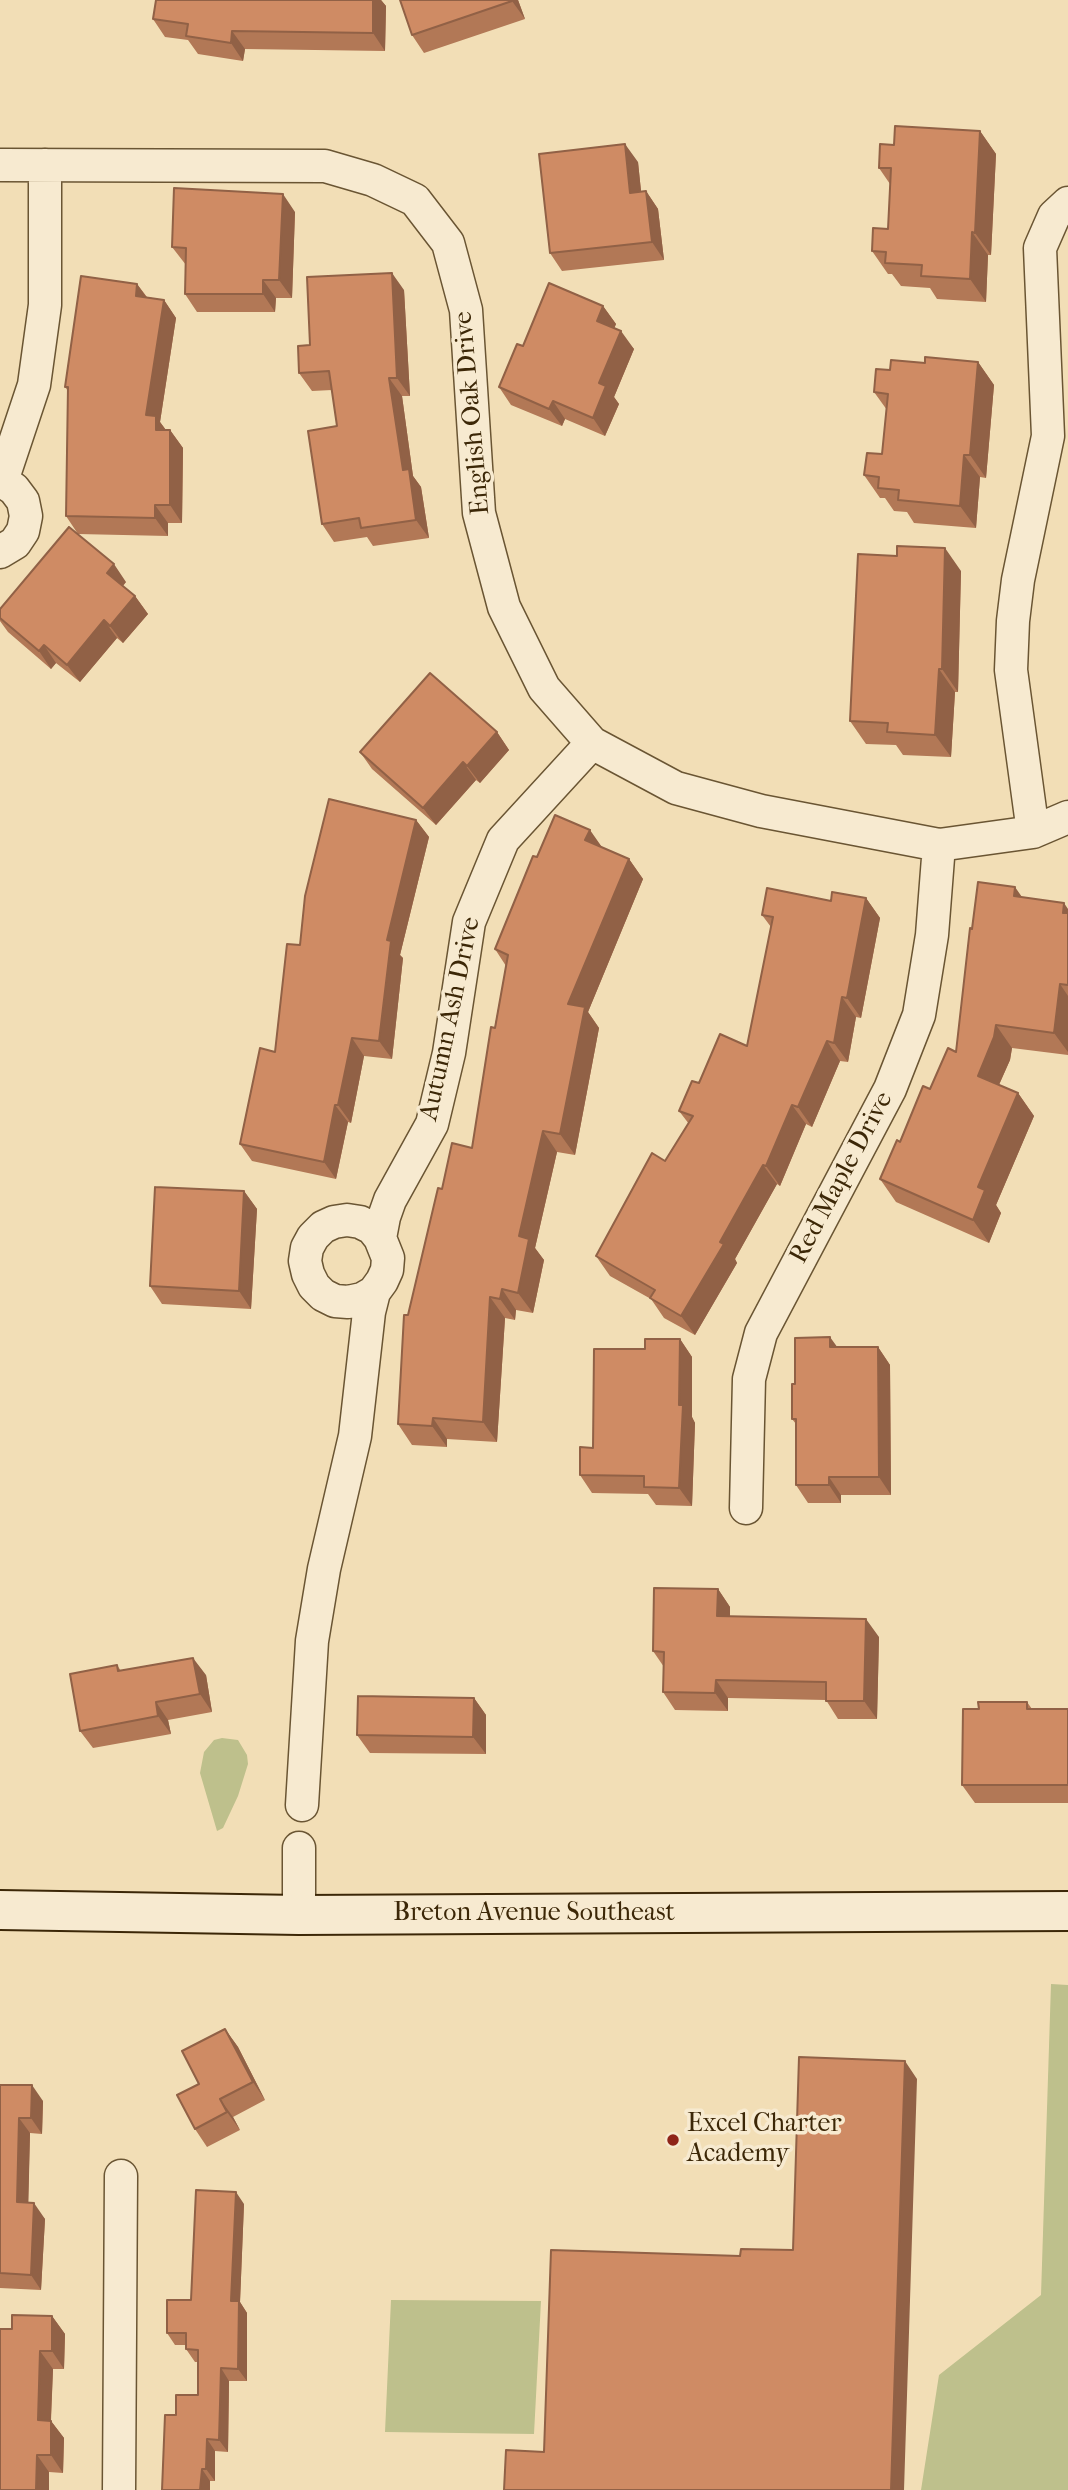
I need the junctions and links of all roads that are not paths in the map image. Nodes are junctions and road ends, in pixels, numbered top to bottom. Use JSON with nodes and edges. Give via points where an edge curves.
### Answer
{"nodes":[{"id":1,"x":45,"y":164,"type":"junction"},
{"id":2,"x":0,"y":165,"type":"edge"},
{"id":3,"x":1068,"y":203,"type":"edge"},
{"id":4,"x":1,"y":480,"type":"edge"},
{"id":5,"x":0,"y":552,"type":"edge"},
{"id":6,"x":592,"y":743,"type":"junction"},
{"id":7,"x":1068,"y":817,"type":"edge"},
{"id":8,"x":1033,"y":832,"type":"junction"},
{"id":9,"x":939,"y":845,"type":"junction"},
{"id":10,"x":390,"y":1200,"type":"junction"},
{"id":11,"x":347,"y":1220,"type":"junction"},
{"id":12,"x":380,"y":1238,"type":"junction"},
{"id":13,"x":361,"y":1297,"type":"junction"},
{"id":14,"x":746,"y":1508,"type":"dead end"},
{"id":15,"x":302,"y":1805,"type":"dead end"},
{"id":16,"x":299,"y":1848,"type":"dead end"},
{"id":17,"x":0,"y":1910,"type":"edge"},
{"id":18,"x":1068,"y":1911,"type":"edge"},
{"id":19,"x":299,"y":1915,"type":"junction"},
{"id":20,"x":121,"y":2176,"type":"dead end"},
{"id":21,"x":119,"y":2490,"type":"edge"}],
"edges":[{"from":1,"to":2,"type":"street","name":"English Oak Drive"},
{"from":1,"to":4,"type":"street","via":[[45,305],[34,385]]},
{"from":1,"to":6,"type":"street","name":"English Oak Drive","via":[[325,166],[373,180],[415,200],[448,243],[466,310],[479,513],[504,607],[544,688]]},
{"from":3,"to":8,"type":"street","via":[[1054,216],[1040,247],[1048,436],[1013,621],[1011,670]]},
{"from":4,"to":5,"type":"street","via":[[23,501],[26,516],[15,544]]},
{"from":6,"to":9,"type":"street","name":"English Oak Drive","via":[[676,788],[761,811]]},
{"from":6,"to":10,"type":"street","name":"Autumn Ash Drive","via":[[503,840],[469,922],[449,1054],[432,1124]]},
{"from":7,"to":8,"type":"street","name":"English Oak Drive"},
{"from":8,"to":9,"type":"street","name":"English Oak Drive"},
{"from":9,"to":14,"type":"street","name":"Red Maple Drive","via":[[932,936],[919,1015],[890,1088],[761,1332],[749,1378]]},
{"from":10,"to":11,"type":"street"},
{"from":10,"to":12,"type":"street","name":"Autumn Ash Drive"},
{"from":11,"to":12,"type":"street","via":[[372,1228]]},
{"from":11,"to":13,"type":"street","via":[[323,1227],[313,1237],[307,1248],[307,1274],[323,1295],[335,1301]]},
{"from":12,"to":13,"type":"street","name":"Autumn Ash Drive","via":[[388,1258],[387,1270],[382,1281]]},
{"from":13,"to":15,"type":"street","name":"Autumn Ash Drive","via":[[366,1332],[355,1436],[312,1641]]},
{"from":16,"to":19,"type":"street"},
{"from":17,"to":19,"type":"main road","name":"Breton Avenue Southeast"},
{"from":18,"to":19,"type":"main road","name":"Breton Avenue Southeast"},
{"from":20,"to":21,"type":"street"}]}
